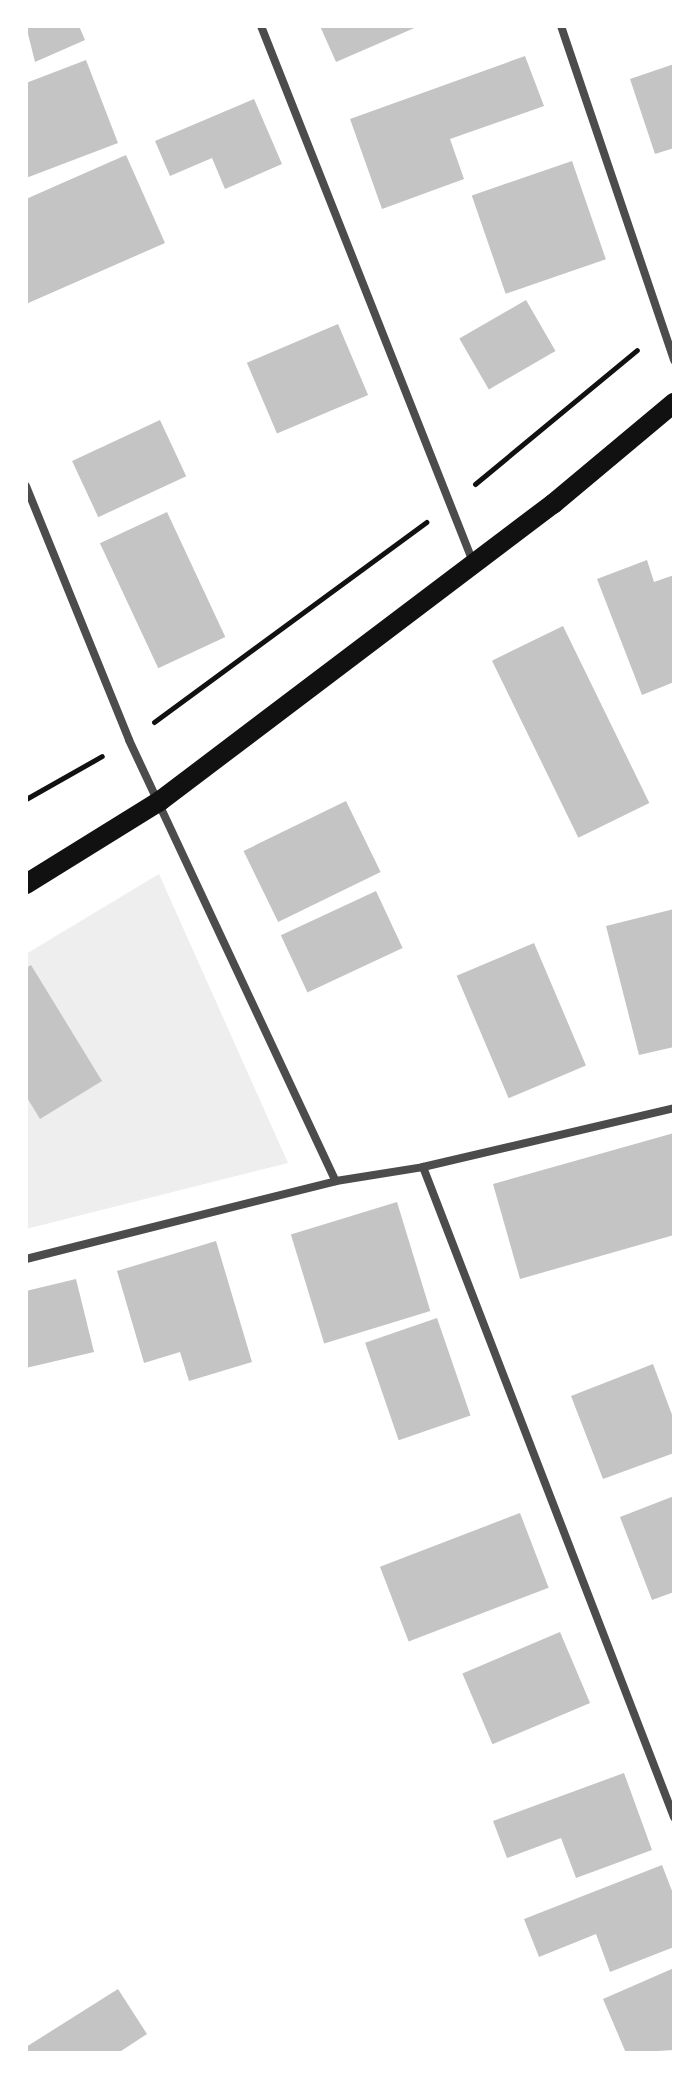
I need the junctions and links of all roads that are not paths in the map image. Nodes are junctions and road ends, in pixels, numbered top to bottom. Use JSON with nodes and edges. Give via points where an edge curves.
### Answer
{"nodes":[{"id":1,"x":261,"y":26,"type":"edge"},
{"id":2,"x":561,"y":26,"type":"edge"},
{"id":3,"x":674,"y":360,"type":"edge"},
{"id":4,"x":674,"y":403,"type":"edge"},
{"id":5,"x":26,"y":486,"type":"edge"},
{"id":6,"x":473,"y":563,"type":"junction"},
{"id":7,"x":160,"y":801,"type":"junction"},
{"id":8,"x":26,"y":884,"type":"edge"},
{"id":9,"x":674,"y":1108,"type":"edge"},
{"id":10,"x":423,"y":1167,"type":"junction"},
{"id":11,"x":336,"y":1181,"type":"junction"},
{"id":12,"x":26,"y":1259,"type":"edge"},
{"id":13,"x":674,"y":1817,"type":"edge"}],
"edges":[{"from":1,"to":6,"type":"street"},
{"from":2,"to":3,"type":"street"},
{"from":4,"to":6,"type":"main road"},
{"from":5,"to":7,"type":"street","via":[[129,740]]},
{"from":6,"to":7,"type":"main road"},
{"from":7,"to":8,"type":"main road"},
{"from":7,"to":11,"type":"street"},
{"from":9,"to":10,"type":"street"},
{"from":10,"to":11,"type":"street"},
{"from":10,"to":13,"type":"street"},
{"from":11,"to":12,"type":"street"}]}
